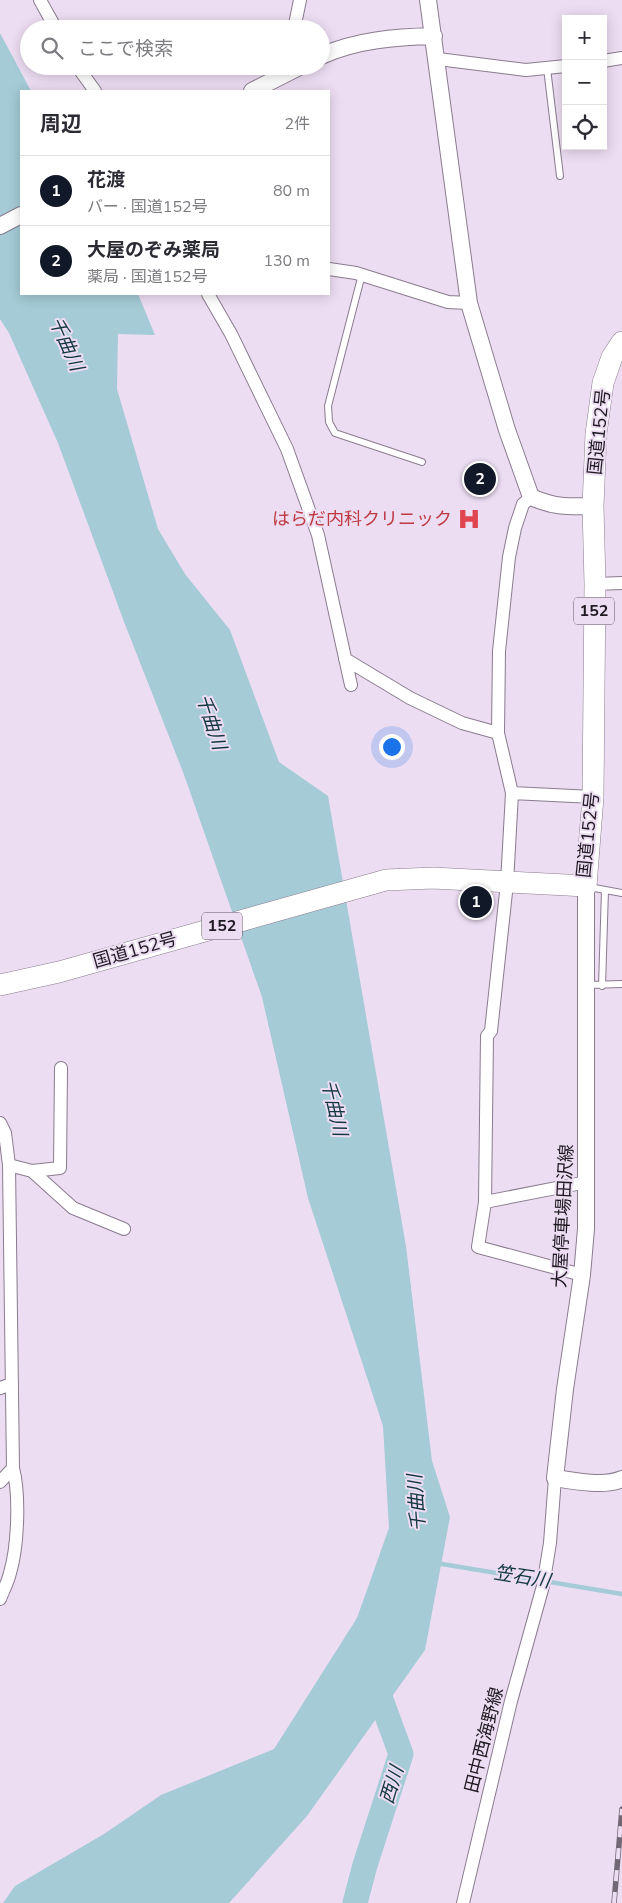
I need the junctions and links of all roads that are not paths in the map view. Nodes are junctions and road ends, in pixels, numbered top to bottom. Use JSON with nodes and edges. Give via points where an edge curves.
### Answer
{"nodes":[{"id":1,"x":40,"y":0,"type":"edge"},
{"id":2,"x":300,"y":0,"type":"edge"},
{"id":3,"x":428,"y":0,"type":"edge"},
{"id":4,"x":51,"y":20,"type":"edge"},
{"id":5,"x":296,"y":20,"type":"edge"},
{"id":6,"x":434,"y":36,"type":"junction"},
{"id":7,"x":330,"y":53,"type":"edge"},
{"id":8,"x":622,"y":58,"type":"edge"},
{"id":9,"x":438,"y":59,"type":"junction"},
{"id":10,"x":607,"y":60,"type":"edge"},
{"id":11,"x":562,"y":66,"type":"edge"},
{"id":12,"x":547,"y":68,"type":"junction"},
{"id":13,"x":84,"y":75,"type":"edge"},
{"id":14,"x":285,"y":75,"type":"edge"},
{"id":15,"x":94,"y":90,"type":"edge"},
{"id":16,"x":254,"y":90,"type":"edge"},
{"id":17,"x":560,"y":176,"type":"dead end"},
{"id":18,"x":20,"y":216,"type":"edge"},
{"id":19,"x":0,"y":226,"type":"edge"},
{"id":20,"x":330,"y":269,"type":"edge"},
{"id":21,"x":362,"y":274,"type":"junction"},
{"id":22,"x":209,"y":295,"type":"edge"},
{"id":23,"x":469,"y":303,"type":"junction"},
{"id":24,"x":622,"y":342,"type":"edge"},
{"id":25,"x":422,"y":462,"type":"dead end"},
{"id":26,"x":531,"y":497,"type":"junction"},
{"id":27,"x":593,"y":506,"type":"junction"},
{"id":28,"x":622,"y":583,"type":"edge"},
{"id":29,"x":594,"y":584,"type":"junction"},
{"id":30,"x":345,"y":659,"type":"junction"},
{"id":31,"x":351,"y":685,"type":"dead end"},
{"id":32,"x":498,"y":733,"type":"junction"},
{"id":33,"x":512,"y":793,"type":"junction"},
{"id":34,"x":594,"y":797,"type":"junction"},
{"id":35,"x":507,"y":883,"type":"junction"},
{"id":36,"x":595,"y":888,"type":"junction"},
{"id":37,"x":622,"y":893,"type":"edge"},
{"id":38,"x":622,"y":984,"type":"edge"},
{"id":39,"x":0,"y":985,"type":"edge"},
{"id":40,"x":585,"y":985,"type":"junction"},
{"id":41,"x":602,"y":986,"type":"junction"},
{"id":42,"x":61,"y":1068,"type":"dead end"},
{"id":43,"x":0,"y":1123,"type":"edge"},
{"id":44,"x":9,"y":1165,"type":"junction"},
{"id":45,"x":32,"y":1171,"type":"junction"},
{"id":46,"x":587,"y":1182,"type":"junction"},
{"id":47,"x":485,"y":1202,"type":"junction"},
{"id":48,"x":124,"y":1228,"type":"dead end"},
{"id":49,"x":582,"y":1275,"type":"junction"},
{"id":50,"x":6,"y":1386,"type":"edge"},
{"id":51,"x":14,"y":1468,"type":"junction"},
{"id":52,"x":555,"y":1478,"type":"junction"},
{"id":53,"x":622,"y":1480,"type":"edge"},
{"id":54,"x":0,"y":1482,"type":"edge"},
{"id":55,"x":0,"y":1599,"type":"edge"},
{"id":56,"x":463,"y":1903,"type":"edge"}],
"edges":[{"from":1,"to":4,"type":"street"},
{"from":2,"to":5,"type":"street"},
{"from":3,"to":6,"type":"street"},
{"from":6,"to":7,"type":"street","via":[[367,42]]},
{"from":6,"to":9,"type":"street"},
{"from":8,"to":10,"type":"street"},
{"from":9,"to":12,"type":"street","via":[[526,70]]},
{"from":9,"to":23,"type":"street"},
{"from":11,"to":12,"type":"street"},
{"from":12,"to":17,"type":"lane"},
{"from":13,"to":15,"type":"street"},
{"from":14,"to":16,"type":"street"},
{"from":18,"to":19,"type":"street"},
{"from":20,"to":21,"type":"street"},
{"from":21,"to":23,"type":"street","via":[[448,302]]},
{"from":21,"to":25,"type":"lane","via":[[328,406],[329,422],[335,432]]},
{"from":22,"to":30,"type":"street","via":[[287,448],[318,535]]},
{"from":23,"to":26,"type":"street"},
{"from":24,"to":27,"type":"highway","name":"国道152号","number":"152","via":[[612,356],[603,383],[596,434]]},
{"from":26,"to":27,"type":"street","via":[[548,505]]},
{"from":26,"to":32,"type":"street","via":[[524,504],[515,528],[509,557],[499,652]]},
{"from":27,"to":29,"type":"highway","name":"国道152号","number":"152"},
{"from":28,"to":29,"type":"street"},
{"from":29,"to":34,"type":"highway","name":"国道152号","number":"152"},
{"from":30,"to":31,"type":"street"},
{"from":30,"to":32,"type":"street","via":[[410,698],[462,724]]},
{"from":32,"to":33,"type":"street"},
{"from":33,"to":34,"type":"street"},
{"from":33,"to":35,"type":"street"},
{"from":34,"to":36,"type":"highway","name":"国道152号","number":"152"},
{"from":35,"to":36,"type":"highway","name":"国道152号","number":"152"},
{"from":35,"to":39,"type":"highway","name":"国道152号","number":"152","via":[[433,878],[386,880],[59,972]]},
{"from":35,"to":47,"type":"street","via":[[491,1031],[487,1036]]},
{"from":36,"to":37,"type":"lane"},
{"from":36,"to":40,"type":"street","name":"大屋停車場田沢線"},
{"from":36,"to":41,"type":"lane"},
{"from":38,"to":41,"type":"lane"},
{"from":40,"to":41,"type":"lane"},
{"from":40,"to":46,"type":"street","name":"大屋停車場田沢線"},
{"from":42,"to":45,"type":"street","via":[[60,1168]]},
{"from":43,"to":44,"type":"street","via":[[6,1133]]},
{"from":44,"to":45,"type":"street"},
{"from":44,"to":50,"type":"street"},
{"from":45,"to":48,"type":"street","via":[[73,1208]]},
{"from":46,"to":47,"type":"street"},
{"from":46,"to":49,"type":"street","name":"大屋停車場田沢線"},
{"from":47,"to":49,"type":"street","via":[[478,1247]]},
{"from":49,"to":52,"type":"street","name":"大屋停車場田沢線"},
{"from":50,"to":51,"type":"street"},
{"from":51,"to":54,"type":"street"},
{"from":51,"to":55,"type":"street","via":[[18,1485],[16,1534],[10,1572]]},
{"from":52,"to":53,"type":"street","via":[[615,1483]]},
{"from":52,"to":56,"type":"street","name":"田中西海野線","via":[[544,1580],[511,1700]]}]}
